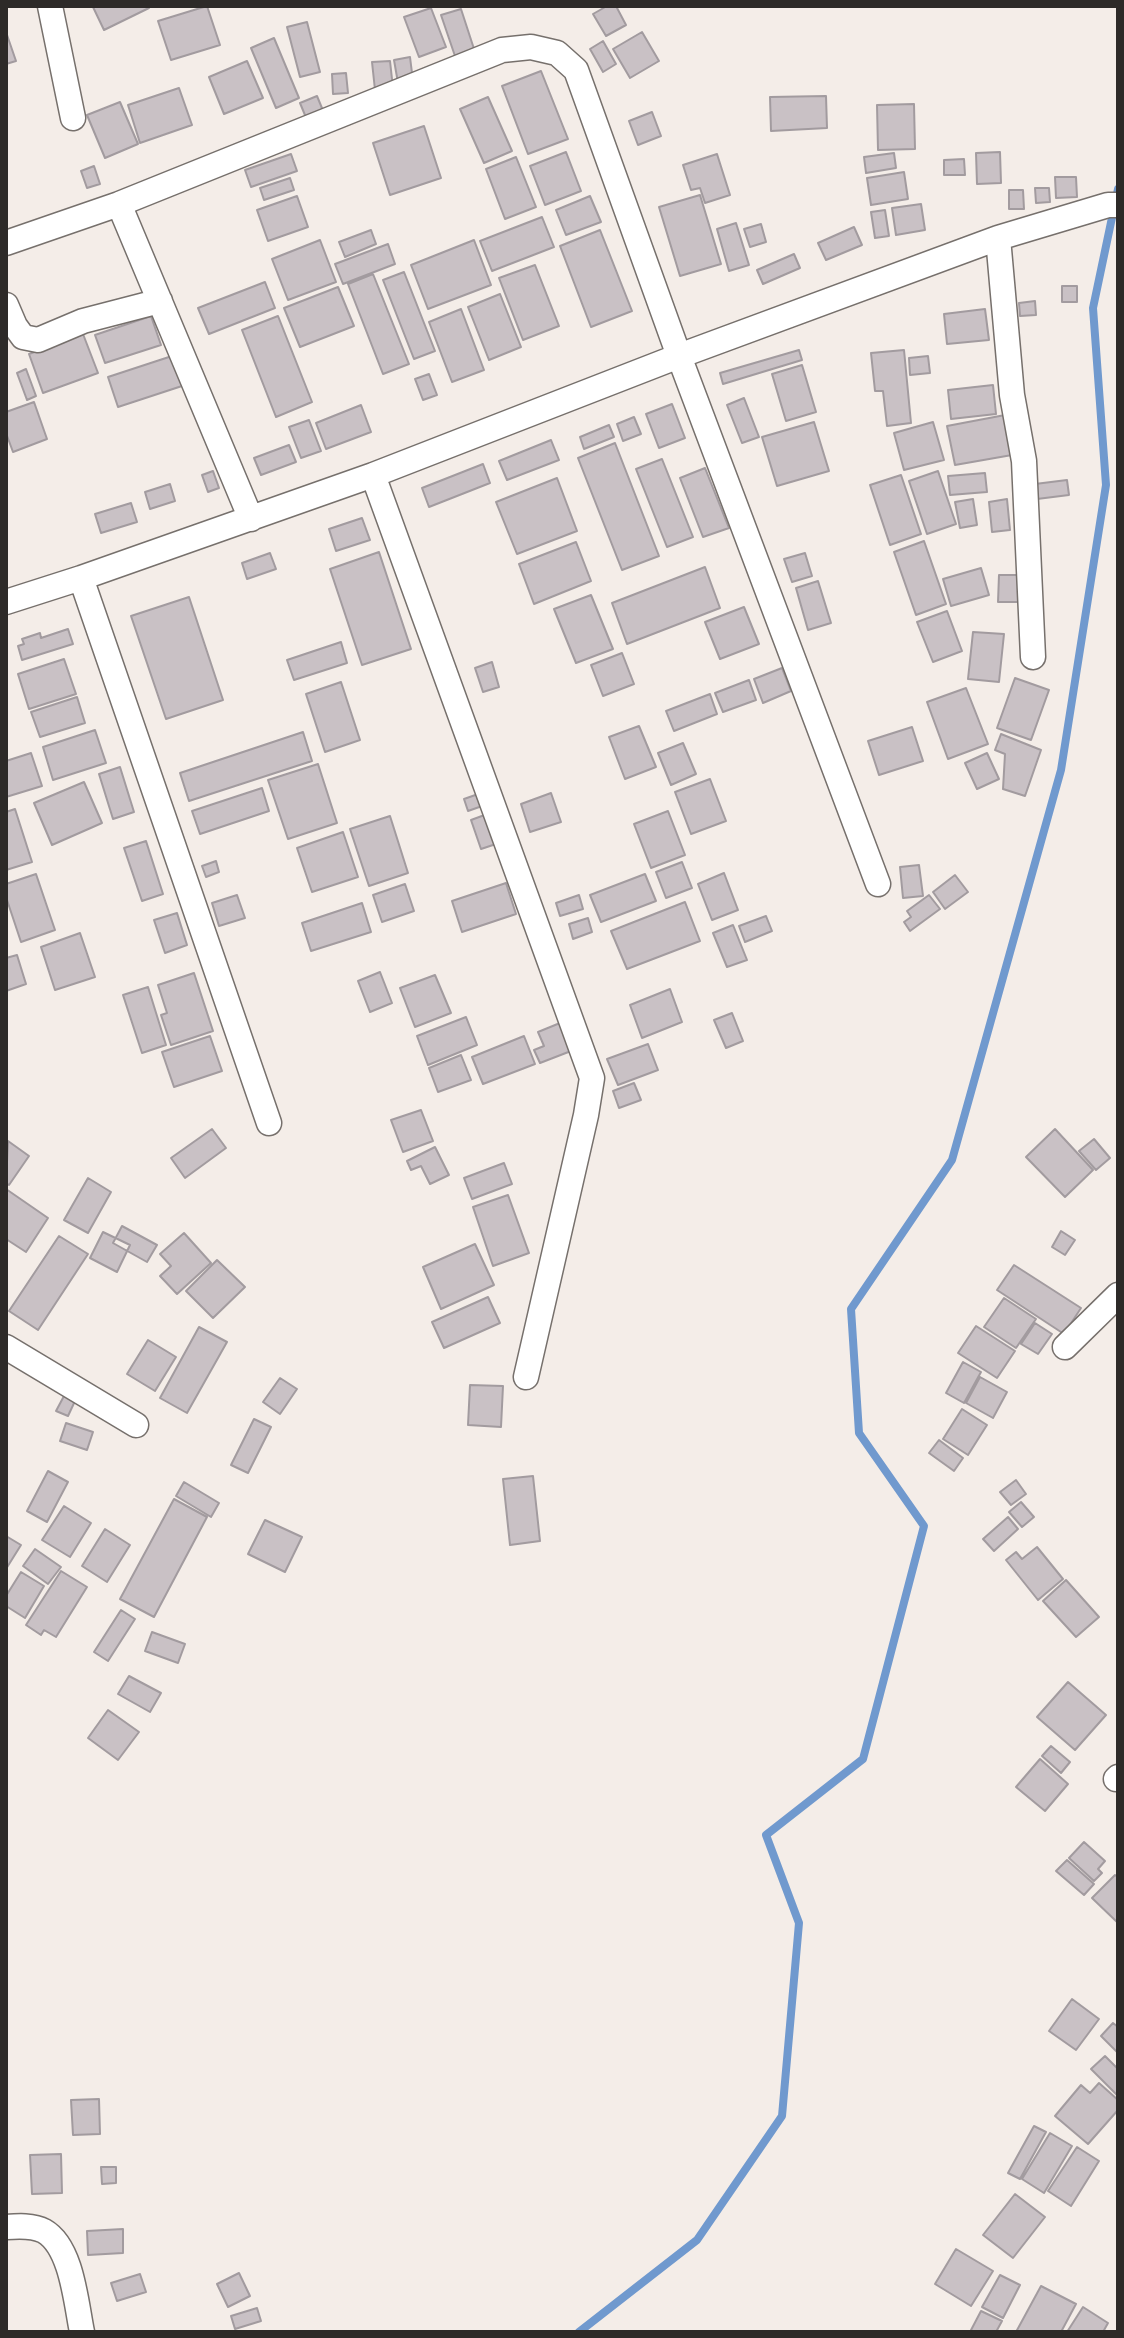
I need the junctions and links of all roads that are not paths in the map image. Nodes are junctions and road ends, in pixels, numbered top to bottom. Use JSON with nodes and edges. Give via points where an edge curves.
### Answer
{"nodes":[{"id":1,"x":50,"y":6,"type":"edge"},
{"id":2,"x":73,"y":118,"type":"dead end"},
{"id":3,"x":119,"y":204,"type":"junction"},
{"id":4,"x":1113,"y":205,"type":"edge"},
{"id":5,"x":998,"y":238,"type":"junction"},
{"id":6,"x":6,"y":243,"type":"edge"},
{"id":7,"x":160,"y":301,"type":"junction"},
{"id":8,"x":6,"y":305,"type":"edge"},
{"id":9,"x":679,"y":356,"type":"junction"},
{"id":10,"x":373,"y":475,"type":"junction"},
{"id":11,"x":251,"y":519,"type":"junction"},
{"id":12,"x":81,"y":578,"type":"junction"},
{"id":13,"x":6,"y":602,"type":"edge"},
{"id":14,"x":1033,"y":657,"type":"dead end"},
{"id":15,"x":878,"y":884,"type":"dead end"},
{"id":16,"x":269,"y":1123,"type":"dead end"},
{"id":17,"x":1118,"y":1295,"type":"edge"},
{"id":18,"x":6,"y":1347,"type":"edge"},
{"id":19,"x":1065,"y":1347,"type":"dead end"},
{"id":20,"x":526,"y":1377,"type":"dead end"},
{"id":21,"x":136,"y":1425,"type":"dead end"},
{"id":22,"x":6,"y":2227,"type":"edge"},
{"id":23,"x":82,"y":2332,"type":"edge"}],
"edges":[{"from":1,"to":2,"type":"street"},
{"from":3,"to":6,"type":"street"},
{"from":3,"to":7,"type":"street"},
{"from":3,"to":9,"type":"street","via":[[502,50],[531,47],[557,53],[576,70]]},
{"from":4,"to":5,"type":"street"},
{"from":5,"to":9,"type":"street"},
{"from":5,"to":14,"type":"street","via":[[1012,395],[1024,461]]},
{"from":7,"to":8,"type":"street","via":[[83,321],[38,340],[23,337]]},
{"from":7,"to":11,"type":"street"},
{"from":9,"to":10,"type":"street"},
{"from":9,"to":15,"type":"street"},
{"from":10,"to":11,"type":"street"},
{"from":10,"to":20,"type":"street","via":[[592,1078]]},
{"from":11,"to":12,"type":"street"},
{"from":12,"to":13,"type":"street"},
{"from":12,"to":16,"type":"street"},
{"from":17,"to":19,"type":"street"},
{"from":18,"to":21,"type":"street"},
{"from":22,"to":23,"type":"street","via":[[43,2230],[57,2243],[66,2258]]}]}
